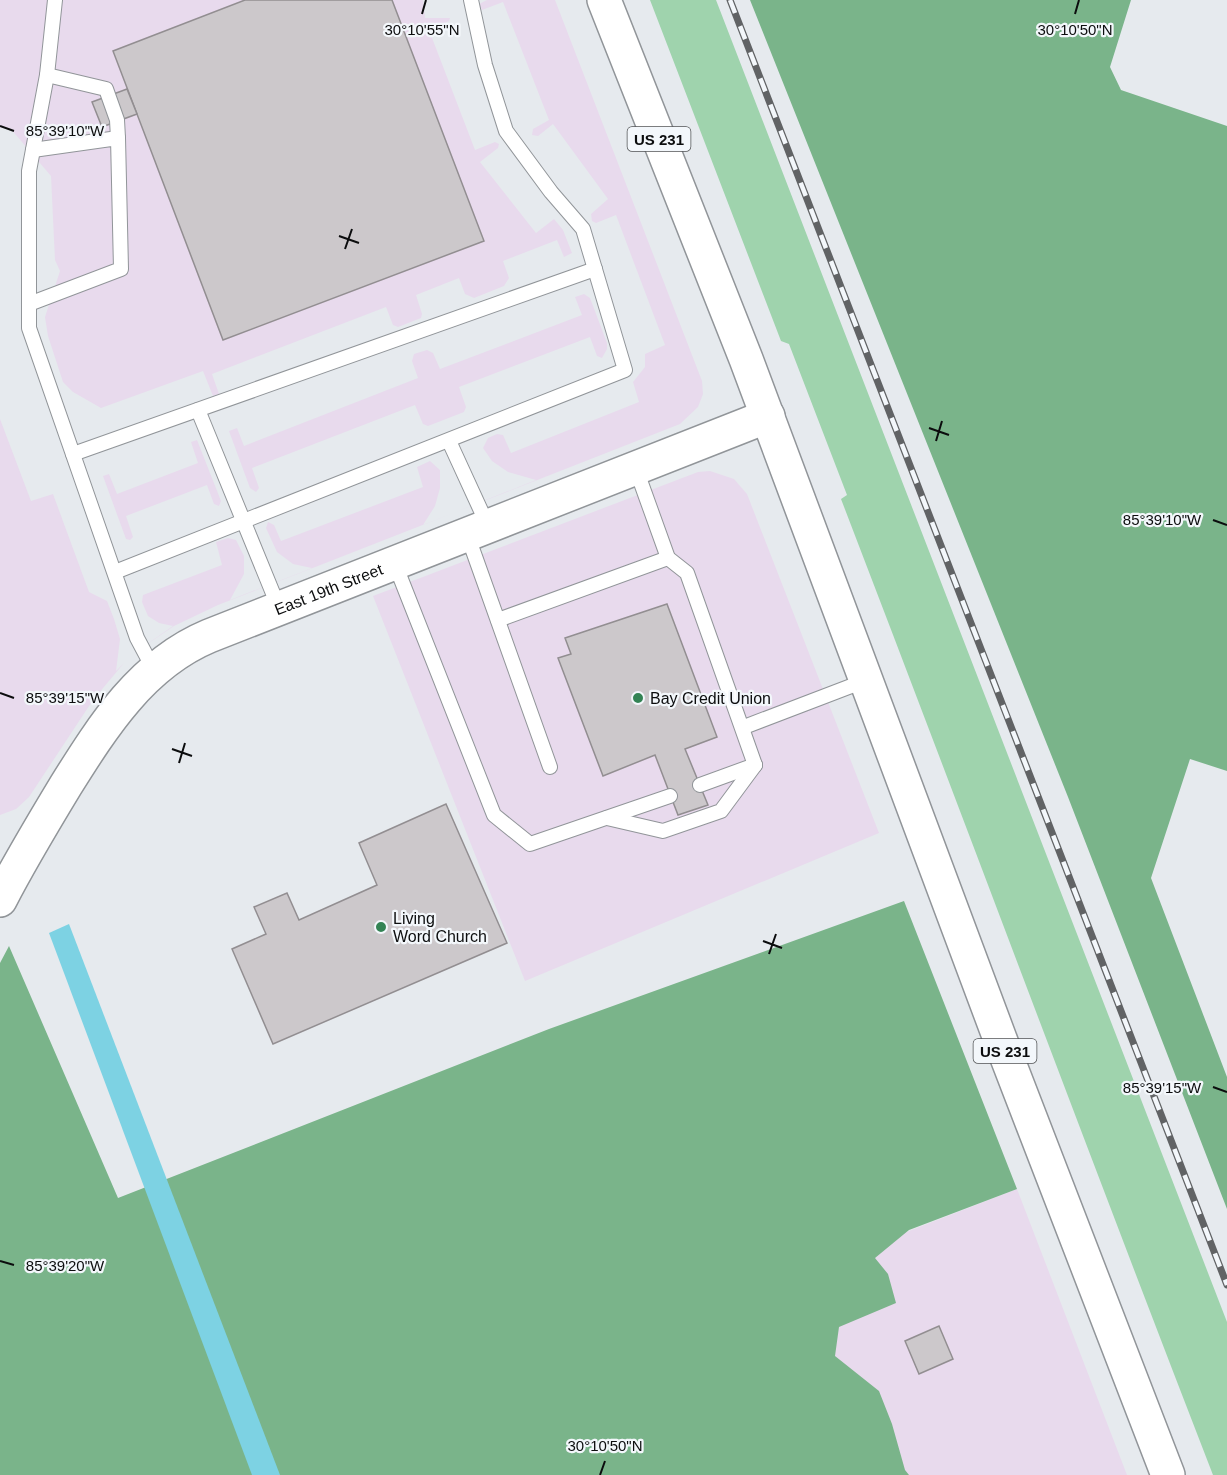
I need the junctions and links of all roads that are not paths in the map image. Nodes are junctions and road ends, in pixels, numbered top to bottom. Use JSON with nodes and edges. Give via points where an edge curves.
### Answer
{"nodes":[{"id":1,"x":55,"y":0,"type":"edge"},
{"id":2,"x":471,"y":0,"type":"edge"},
{"id":3,"x":604,"y":0,"type":"edge"},
{"id":4,"x":47,"y":75,"type":"junction"},
{"id":5,"x":118,"y":138,"type":"junction"},
{"id":6,"x":33,"y":150,"type":"junction"},
{"id":7,"x":690,"y":216,"type":"dead end"},
{"id":8,"x":595,"y":269,"type":"junction"},
{"id":9,"x":714,"y":279,"type":"junction"},
{"id":10,"x":29,"y":304,"type":"junction"},
{"id":11,"x":198,"y":410,"type":"junction"},
{"id":12,"x":768,"y":416,"type":"junction"},
{"id":13,"x":449,"y":441,"type":"junction"},
{"id":14,"x":73,"y":454,"type":"junction"},
{"id":15,"x":636,"y":469,"type":"junction"},
{"id":16,"x":244,"y":521,"type":"junction"},
{"id":17,"x":478,"y":530,"type":"junction"},
{"id":18,"x":668,"y":558,"type":"junction"},
{"id":19,"x":395,"y":564,"type":"junction"},
{"id":20,"x":115,"y":572,"type":"junction"},
{"id":21,"x":279,"y":608,"type":"junction"},
{"id":22,"x":498,"y":620,"type":"junction"},
{"id":23,"x":154,"y":670,"type":"junction"},
{"id":24,"x":867,"y":680,"type":"junction"},
{"id":25,"x":744,"y":727,"type":"junction"},
{"id":26,"x":755,"y":765,"type":"junction"},
{"id":27,"x":550,"y":767,"type":"dead end"},
{"id":28,"x":700,"y":785,"type":"dead end"},
{"id":29,"x":670,"y":796,"type":"dead end"},
{"id":30,"x":605,"y":818,"type":"junction"},
{"id":31,"x":0,"y":900,"type":"edge"},
{"id":32,"x":1168,"y":1475,"type":"edge"}],
"edges":[{"from":1,"to":4,"type":"lane"},
{"from":2,"to":8,"type":"lane","via":[[485,65],[506,131],[550,192],[583,229]]},
{"from":3,"to":9,"type":"main road","number":"US 231"},
{"from":4,"to":5,"type":"lane","via":[[106,89],[117,120]]},
{"from":4,"to":6,"type":"lane"},
{"from":5,"to":6,"type":"lane"},
{"from":5,"to":10,"type":"lane","via":[[121,269]]},
{"from":6,"to":10,"type":"lane","via":[[29,171]]},
{"from":7,"to":9,"type":"main road","number":"US 231"},
{"from":8,"to":11,"type":"lane"},
{"from":8,"to":13,"type":"lane","via":[[625,370]]},
{"from":9,"to":12,"type":"main road","number":"US 231"},
{"from":10,"to":14,"type":"lane","via":[[29,328]]},
{"from":11,"to":14,"type":"lane"},
{"from":11,"to":16,"type":"lane"},
{"from":12,"to":15,"type":"main road","name":"East 19th Street"},
{"from":12,"to":24,"type":"main road","number":"US 231"},
{"from":13,"to":16,"type":"lane"},
{"from":13,"to":17,"type":"lane"},
{"from":14,"to":20,"type":"lane"},
{"from":15,"to":17,"type":"main road","name":"East 19th Street"},
{"from":15,"to":18,"type":"lane"},
{"from":16,"to":20,"type":"lane"},
{"from":16,"to":21,"type":"lane"},
{"from":17,"to":19,"type":"main road","name":"East 19th Street"},
{"from":17,"to":22,"type":"lane"},
{"from":18,"to":22,"type":"lane"},
{"from":18,"to":25,"type":"lane","via":[[687,573]]},
{"from":19,"to":21,"type":"main road","name":"East 19th Street"},
{"from":19,"to":30,"type":"lane","via":[[494,815],[530,844]]},
{"from":20,"to":23,"type":"lane","via":[[137,638]]},
{"from":21,"to":23,"type":"main road","name":"East 19th Street","via":[[200,639]]},
{"from":22,"to":27,"type":"lane"},
{"from":23,"to":31,"type":"main road","name":"East 19th Street","via":[[130,693],[93,743],[34,836]]},
{"from":24,"to":25,"type":"lane"},
{"from":24,"to":32,"type":"main road","number":"US 231"},
{"from":25,"to":26,"type":"lane"},
{"from":26,"to":28,"type":"lane"},
{"from":26,"to":30,"type":"lane","via":[[721,811],[663,831]]},
{"from":29,"to":30,"type":"lane"}]}
